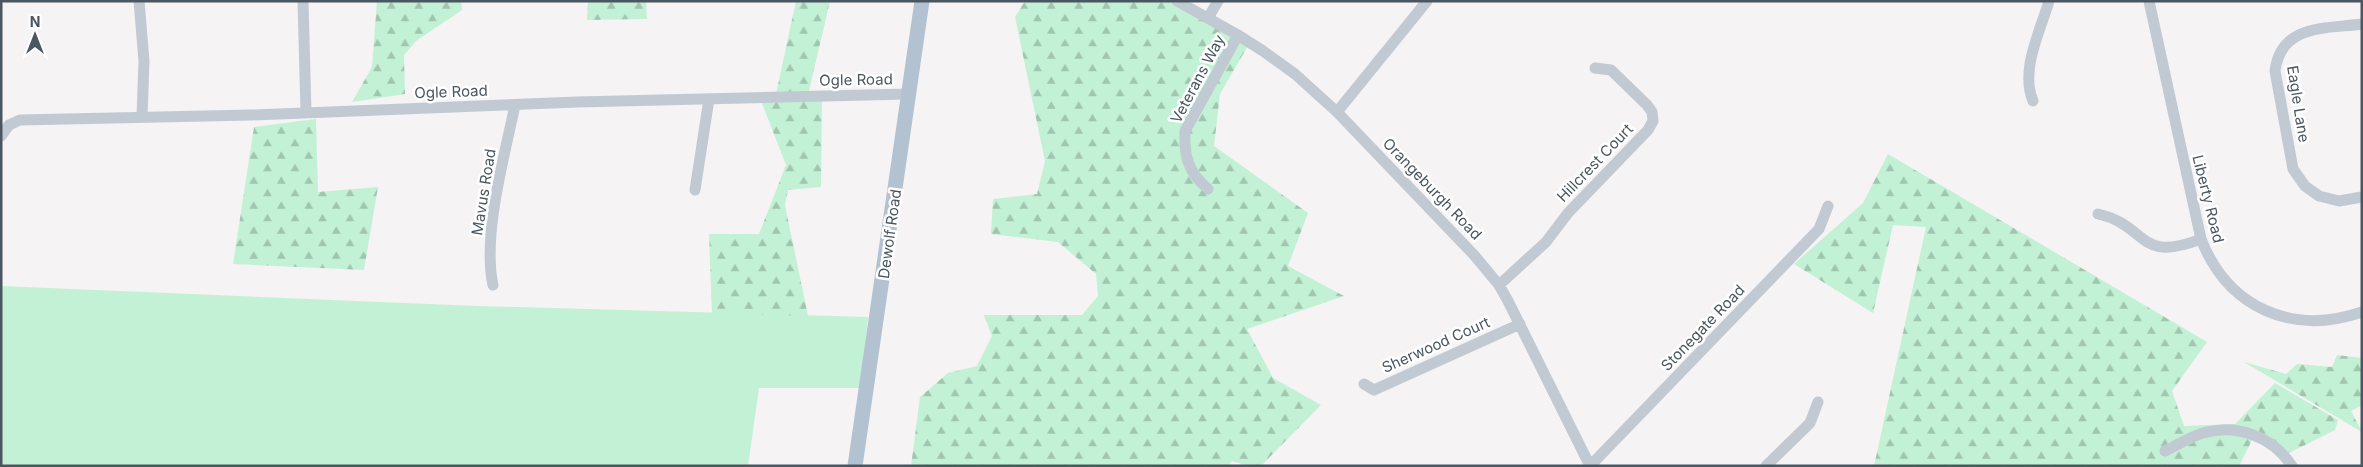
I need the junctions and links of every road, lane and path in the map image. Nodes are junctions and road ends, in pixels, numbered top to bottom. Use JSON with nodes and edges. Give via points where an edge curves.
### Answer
{"nodes":[{"id":1,"x":139,"y":1,"type":"edge"},
{"id":2,"x":303,"y":1,"type":"edge"},
{"id":3,"x":922,"y":1,"type":"edge"},
{"id":4,"x":1177,"y":1,"type":"edge"},
{"id":5,"x":1218,"y":1,"type":"edge"},
{"id":6,"x":1427,"y":1,"type":"edge"},
{"id":7,"x":2049,"y":1,"type":"edge"},
{"id":8,"x":2149,"y":1,"type":"edge"},
{"id":9,"x":1208,"y":18,"type":"junction"},
{"id":10,"x":2362,"y":24,"type":"edge"},
{"id":11,"x":1238,"y":35,"type":"junction"},
{"id":12,"x":1595,"y":68,"type":"dead end"},
{"id":13,"x":909,"y":94,"type":"junction"},
{"id":14,"x":709,"y":99,"type":"junction"},
{"id":15,"x":2033,"y":101,"type":"dead end"},
{"id":16,"x":515,"y":105,"type":"junction"},
{"id":17,"x":1337,"y":112,"type":"junction"},
{"id":18,"x":306,"y":113,"type":"junction"},
{"id":19,"x":142,"y":117,"type":"junction"},
{"id":20,"x":1,"y":136,"type":"edge"},
{"id":21,"x":1208,"y":189,"type":"dead end"},
{"id":22,"x":695,"y":190,"type":"dead end"},
{"id":23,"x":2362,"y":196,"type":"edge"},
{"id":24,"x":1828,"y":206,"type":"dead end"},
{"id":25,"x":2098,"y":214,"type":"dead end"},
{"id":26,"x":2201,"y":239,"type":"junction"},
{"id":27,"x":492,"y":285,"type":"dead end"},
{"id":28,"x":1499,"y":285,"type":"junction"},
{"id":29,"x":2362,"y":312,"type":"edge"},
{"id":30,"x":1520,"y":324,"type":"junction"},
{"id":31,"x":1364,"y":384,"type":"dead end"},
{"id":32,"x":1818,"y":402,"type":"dead end"},
{"id":33,"x":2165,"y":451,"type":"dead end"},
{"id":34,"x":855,"y":466,"type":"edge"},
{"id":35,"x":1590,"y":466,"type":"edge"},
{"id":36,"x":1766,"y":466,"type":"edge"},
{"id":37,"x":2292,"y":466,"type":"edge"}],
"edges":[{"from":1,"to":19,"type":"street","via":[[144,61]]},
{"from":2,"to":18,"type":"street"},
{"from":3,"to":13,"type":"main road","name":"Dewolf Road"},
{"from":4,"to":9,"type":"street","name":"Orangeburgh Road"},
{"from":5,"to":9,"type":"street"},
{"from":6,"to":17,"type":"street"},
{"from":7,"to":15,"type":"street","via":[[2028,74],[2028,88]]},
{"from":8,"to":26,"type":"street","name":"Liberty Road"},
{"from":9,"to":11,"type":"street","name":"Orangeburgh Road"},
{"from":10,"to":23,"type":"street","name":"Eagle Lane","via":[[2294,36],[2276,57],[2275,71],[2293,169],[2305,186],[2319,196],[2339,202]]},
{"from":11,"to":17,"type":"street","name":"Orangeburgh Road","via":[[1295,74]]},
{"from":11,"to":21,"type":"street","name":"Veterans Way","via":[[1185,131],[1184,150],[1194,178]]},
{"from":12,"to":28,"type":"street","name":"Hillcrest Court","via":[[1611,70],[1647,105],[1653,120],[1648,130],[1568,213],[1546,242]]},
{"from":13,"to":14,"type":"street","name":"Ogle Road"},
{"from":13,"to":34,"type":"main road","name":"Dewolf Road"},
{"from":14,"to":16,"type":"street","name":"Ogle Road"},
{"from":14,"to":22,"type":"street"},
{"from":16,"to":18,"type":"street","name":"Ogle Road"},
{"from":16,"to":27,"type":"street","name":"Mavus Road","via":[[495,208],[489,268]]},
{"from":17,"to":28,"type":"street","name":"Orangeburgh Road"},
{"from":18,"to":19,"type":"street","name":"Ogle Road"},
{"from":19,"to":20,"type":"street","name":"Ogle Road","via":[[20,120],[8,125]]},
{"from":24,"to":35,"type":"street","name":"Stonegate Road","via":[[1819,229]]},
{"from":25,"to":26,"type":"street","via":[[2110,217],[2149,244],[2164,249]]},
{"from":26,"to":29,"type":"street","name":"Liberty Road","via":[[2208,258],[2221,277],[2240,296],[2264,310],[2315,322]]},
{"from":28,"to":30,"type":"street","name":"Orangeburgh Road"},
{"from":30,"to":31,"type":"street","name":"Sherwood Court","via":[[1374,390]]},
{"from":30,"to":35,"type":"street","name":"Orangeburgh Road"},
{"from":32,"to":36,"type":"street","via":[[1810,423]]},
{"from":33,"to":37,"type":"street","via":[[2202,433],[2223,430],[2247,432],[2271,444]]}]}
